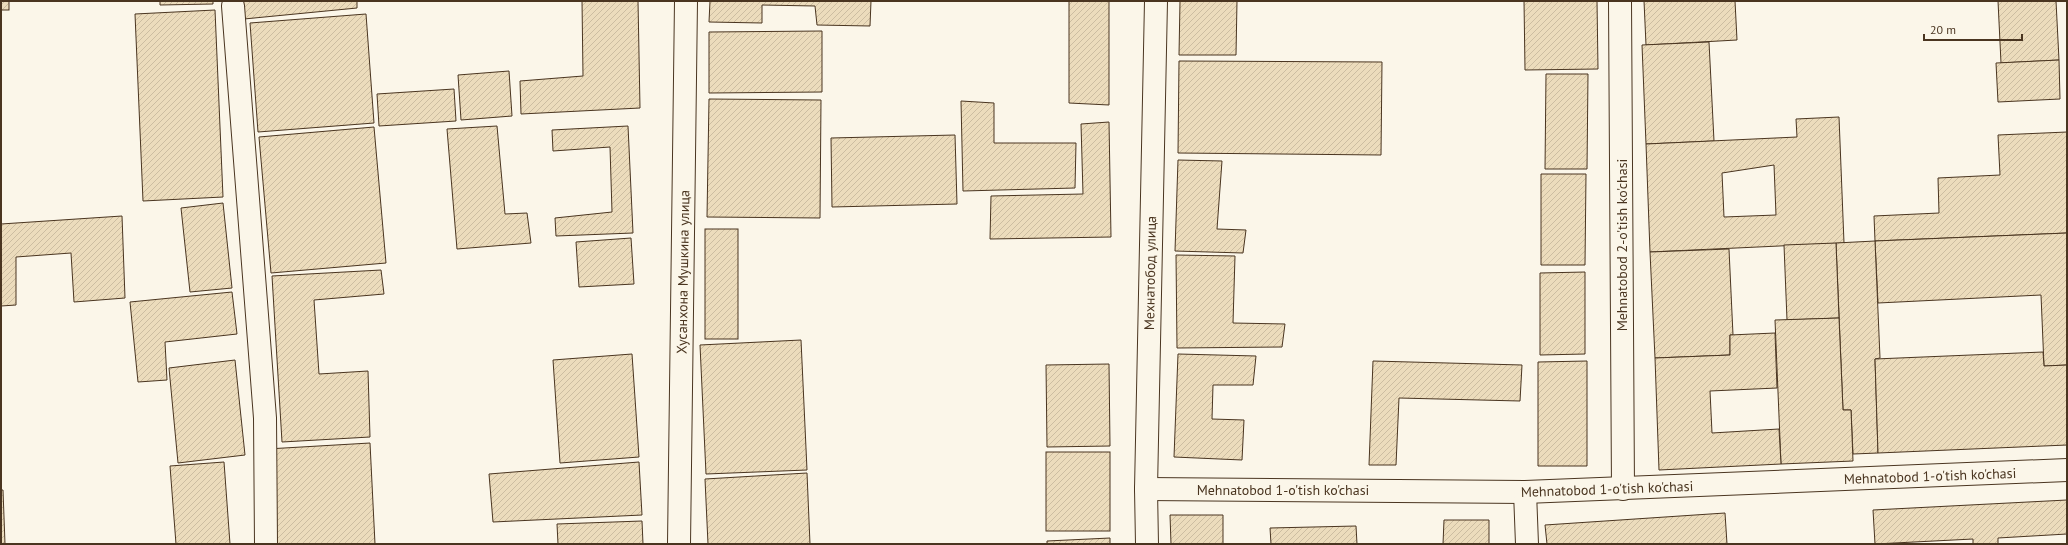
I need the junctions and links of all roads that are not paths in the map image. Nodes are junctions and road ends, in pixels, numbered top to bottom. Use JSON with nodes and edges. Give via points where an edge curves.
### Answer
{"nodes":[{"id":1,"x":686,"y":1,"type":"edge"},
{"id":2,"x":1156,"y":1,"type":"edge"},
{"id":3,"x":1620,"y":1,"type":"edge"},
{"id":4,"x":233,"y":6,"type":"dead end"},
{"id":5,"x":2067,"y":470,"type":"edge"},
{"id":6,"x":1146,"y":489,"type":"junction"},
{"id":7,"x":1623,"y":489,"type":"junction"},
{"id":8,"x":1525,"y":492,"type":"junction"},
{"id":9,"x":266,"y":544,"type":"edge"},
{"id":10,"x":679,"y":544,"type":"edge"},
{"id":11,"x":1147,"y":544,"type":"edge"},
{"id":12,"x":1527,"y":544,"type":"edge"}],
"edges":[{"from":1,"to":10,"type":"street","name":"Хусанхона Мушкина улица"},
{"from":2,"to":6,"type":"street","name":"Мехнатобод улица"},
{"from":3,"to":7,"type":"street","name":"Mehnatobod 2-o'tish ko'chasi"},
{"from":4,"to":9,"type":"street","via":[[266,418]]},
{"from":5,"to":7,"type":"street","name":"Mehnatobod 1-o'tish ko'chasi"},
{"from":6,"to":8,"type":"street","name":"Mehnatobod 1-o'tish ko'chasi"},
{"from":6,"to":11,"type":"street","name":"Мехнатобод улица"},
{"from":7,"to":8,"type":"street","name":"Mehnatobod 1-o'tish ko'chasi"},
{"from":8,"to":12,"type":"street"}]}
